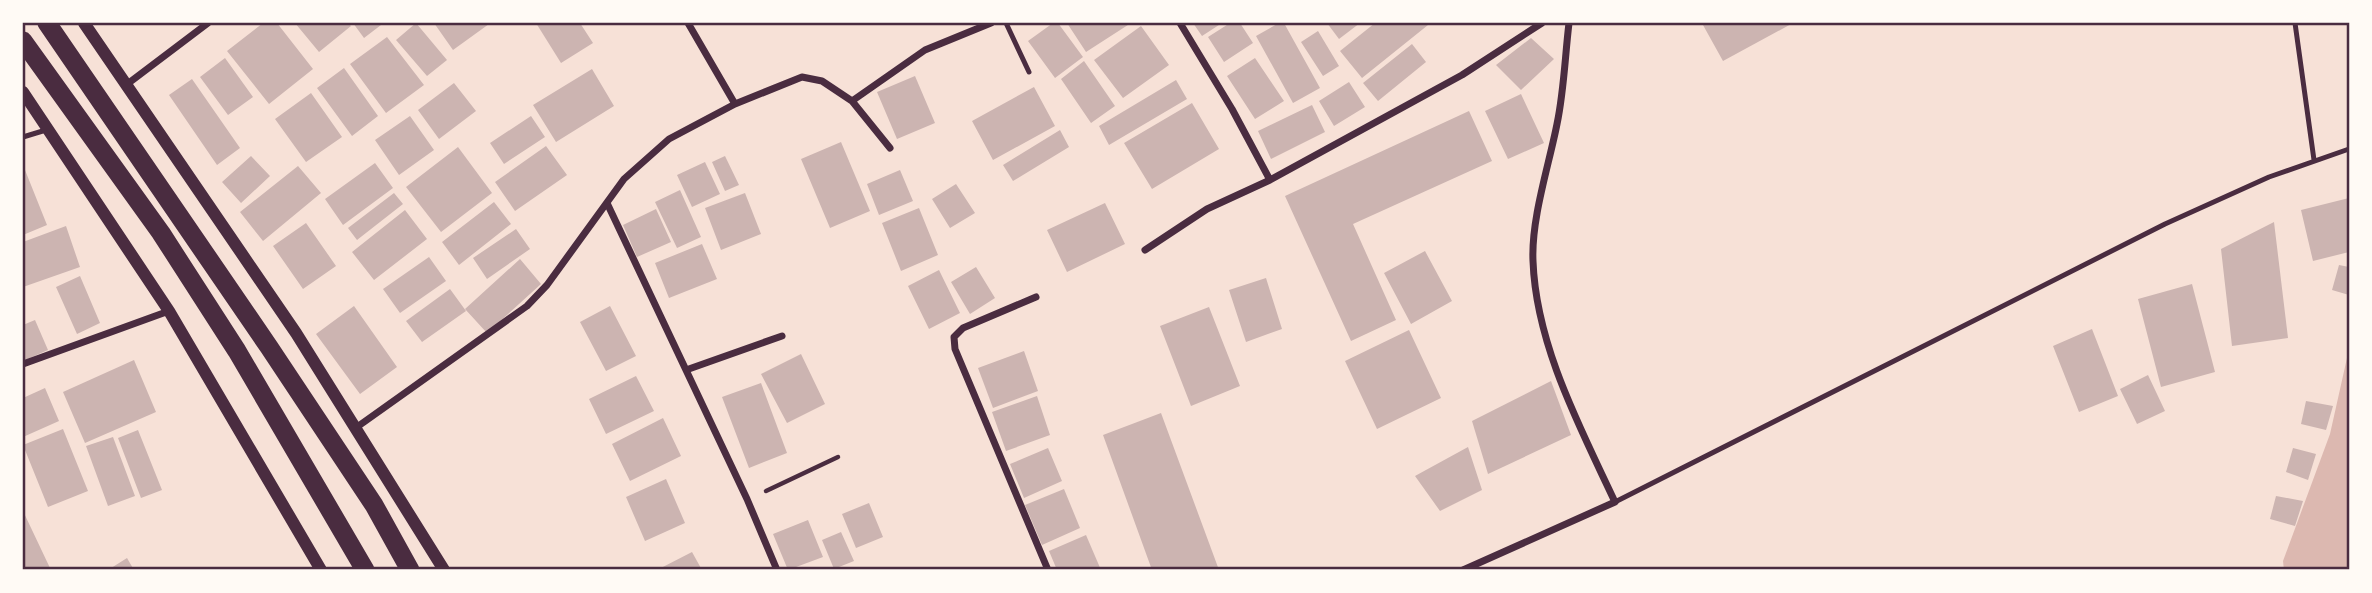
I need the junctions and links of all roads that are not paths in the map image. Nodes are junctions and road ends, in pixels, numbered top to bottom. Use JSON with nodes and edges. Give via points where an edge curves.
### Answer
{"nodes":[{"id":1,"x":47,"y":23,"type":"edge"},
{"id":2,"x":84,"y":23,"type":"edge"},
{"id":3,"x":208,"y":23,"type":"edge"},
{"id":4,"x":688,"y":23,"type":"edge"},
{"id":5,"x":991,"y":23,"type":"edge"},
{"id":6,"x":1006,"y":23,"type":"edge"},
{"id":7,"x":1180,"y":23,"type":"edge"},
{"id":8,"x":1542,"y":23,"type":"edge"},
{"id":9,"x":1569,"y":23,"type":"edge"},
{"id":10,"x":2295,"y":23,"type":"edge"},
{"id":11,"x":23,"y":41,"type":"edge"},
{"id":12,"x":1030,"y":72,"type":"dead end"},
{"id":13,"x":126,"y":85,"type":"junction"},
{"id":14,"x":23,"y":92,"type":"edge"},
{"id":15,"x":852,"y":102,"type":"junction"},
{"id":16,"x":735,"y":104,"type":"junction"},
{"id":17,"x":48,"y":129,"type":"junction"},
{"id":18,"x":23,"y":137,"type":"edge"},
{"id":19,"x":890,"y":148,"type":"dead end"},
{"id":20,"x":2349,"y":149,"type":"edge"},
{"id":21,"x":2314,"y":160,"type":"junction"},
{"id":22,"x":1270,"y":180,"type":"junction"},
{"id":23,"x":607,"y":203,"type":"junction"},
{"id":24,"x":1145,"y":250,"type":"dead end"},
{"id":25,"x":1036,"y":298,"type":"dead end"},
{"id":26,"x":169,"y":312,"type":"junction"},
{"id":27,"x":782,"y":336,"type":"dead end"},
{"id":28,"x":23,"y":364,"type":"edge"},
{"id":29,"x":686,"y":370,"type":"junction"},
{"id":30,"x":357,"y":428,"type":"junction"},
{"id":31,"x":1615,"y":502,"type":"junction"},
{"id":32,"x":321,"y":570,"type":"edge"},
{"id":33,"x":365,"y":570,"type":"edge"},
{"id":34,"x":410,"y":570,"type":"edge"},
{"id":35,"x":444,"y":570,"type":"edge"},
{"id":36,"x":777,"y":570,"type":"edge"},
{"id":37,"x":1048,"y":570,"type":"edge"},
{"id":38,"x":1463,"y":570,"type":"edge"}],
"edges":[{"from":1,"to":34,"type":"highway","via":[[374,505]]},
{"from":2,"to":13,"type":"street"},
{"from":3,"to":13,"type":"street"},
{"from":4,"to":16,"type":"street"},
{"from":5,"to":15,"type":"street","via":[[925,50]]},
{"from":6,"to":12,"type":"lane"},
{"from":7,"to":22,"type":"street"},
{"from":8,"to":22,"type":"street","via":[[1462,75]]},
{"from":9,"to":31,"type":"street","via":[[1558,122],[1533,259],[1539,316],[1564,388]]},
{"from":10,"to":21,"type":"lane"},
{"from":11,"to":33,"type":"highway","via":[[160,233],[237,351]]},
{"from":13,"to":30,"type":"street"},
{"from":14,"to":17,"type":"street"},
{"from":15,"to":16,"type":"street","via":[[822,81],[802,77]]},
{"from":15,"to":19,"type":"street"},
{"from":16,"to":23,"type":"street","via":[[669,139],[624,178]]},
{"from":17,"to":18,"type":"lane"},
{"from":17,"to":26,"type":"street"},
{"from":20,"to":21,"type":"lane"},
{"from":21,"to":31,"type":"lane","via":[[2165,224]]},
{"from":22,"to":24,"type":"street","via":[[1207,209]]},
{"from":23,"to":29,"type":"street"},
{"from":23,"to":30,"type":"street","via":[[527,306]]},
{"from":25,"to":37,"type":"street","via":[[963,328],[954,337],[955,349]]},
{"from":26,"to":28,"type":"street"},
{"from":26,"to":32,"type":"street"},
{"from":27,"to":29,"type":"street"},
{"from":29,"to":36,"type":"street"},
{"from":30,"to":35,"type":"street"},
{"from":31,"to":38,"type":"street"}]}
